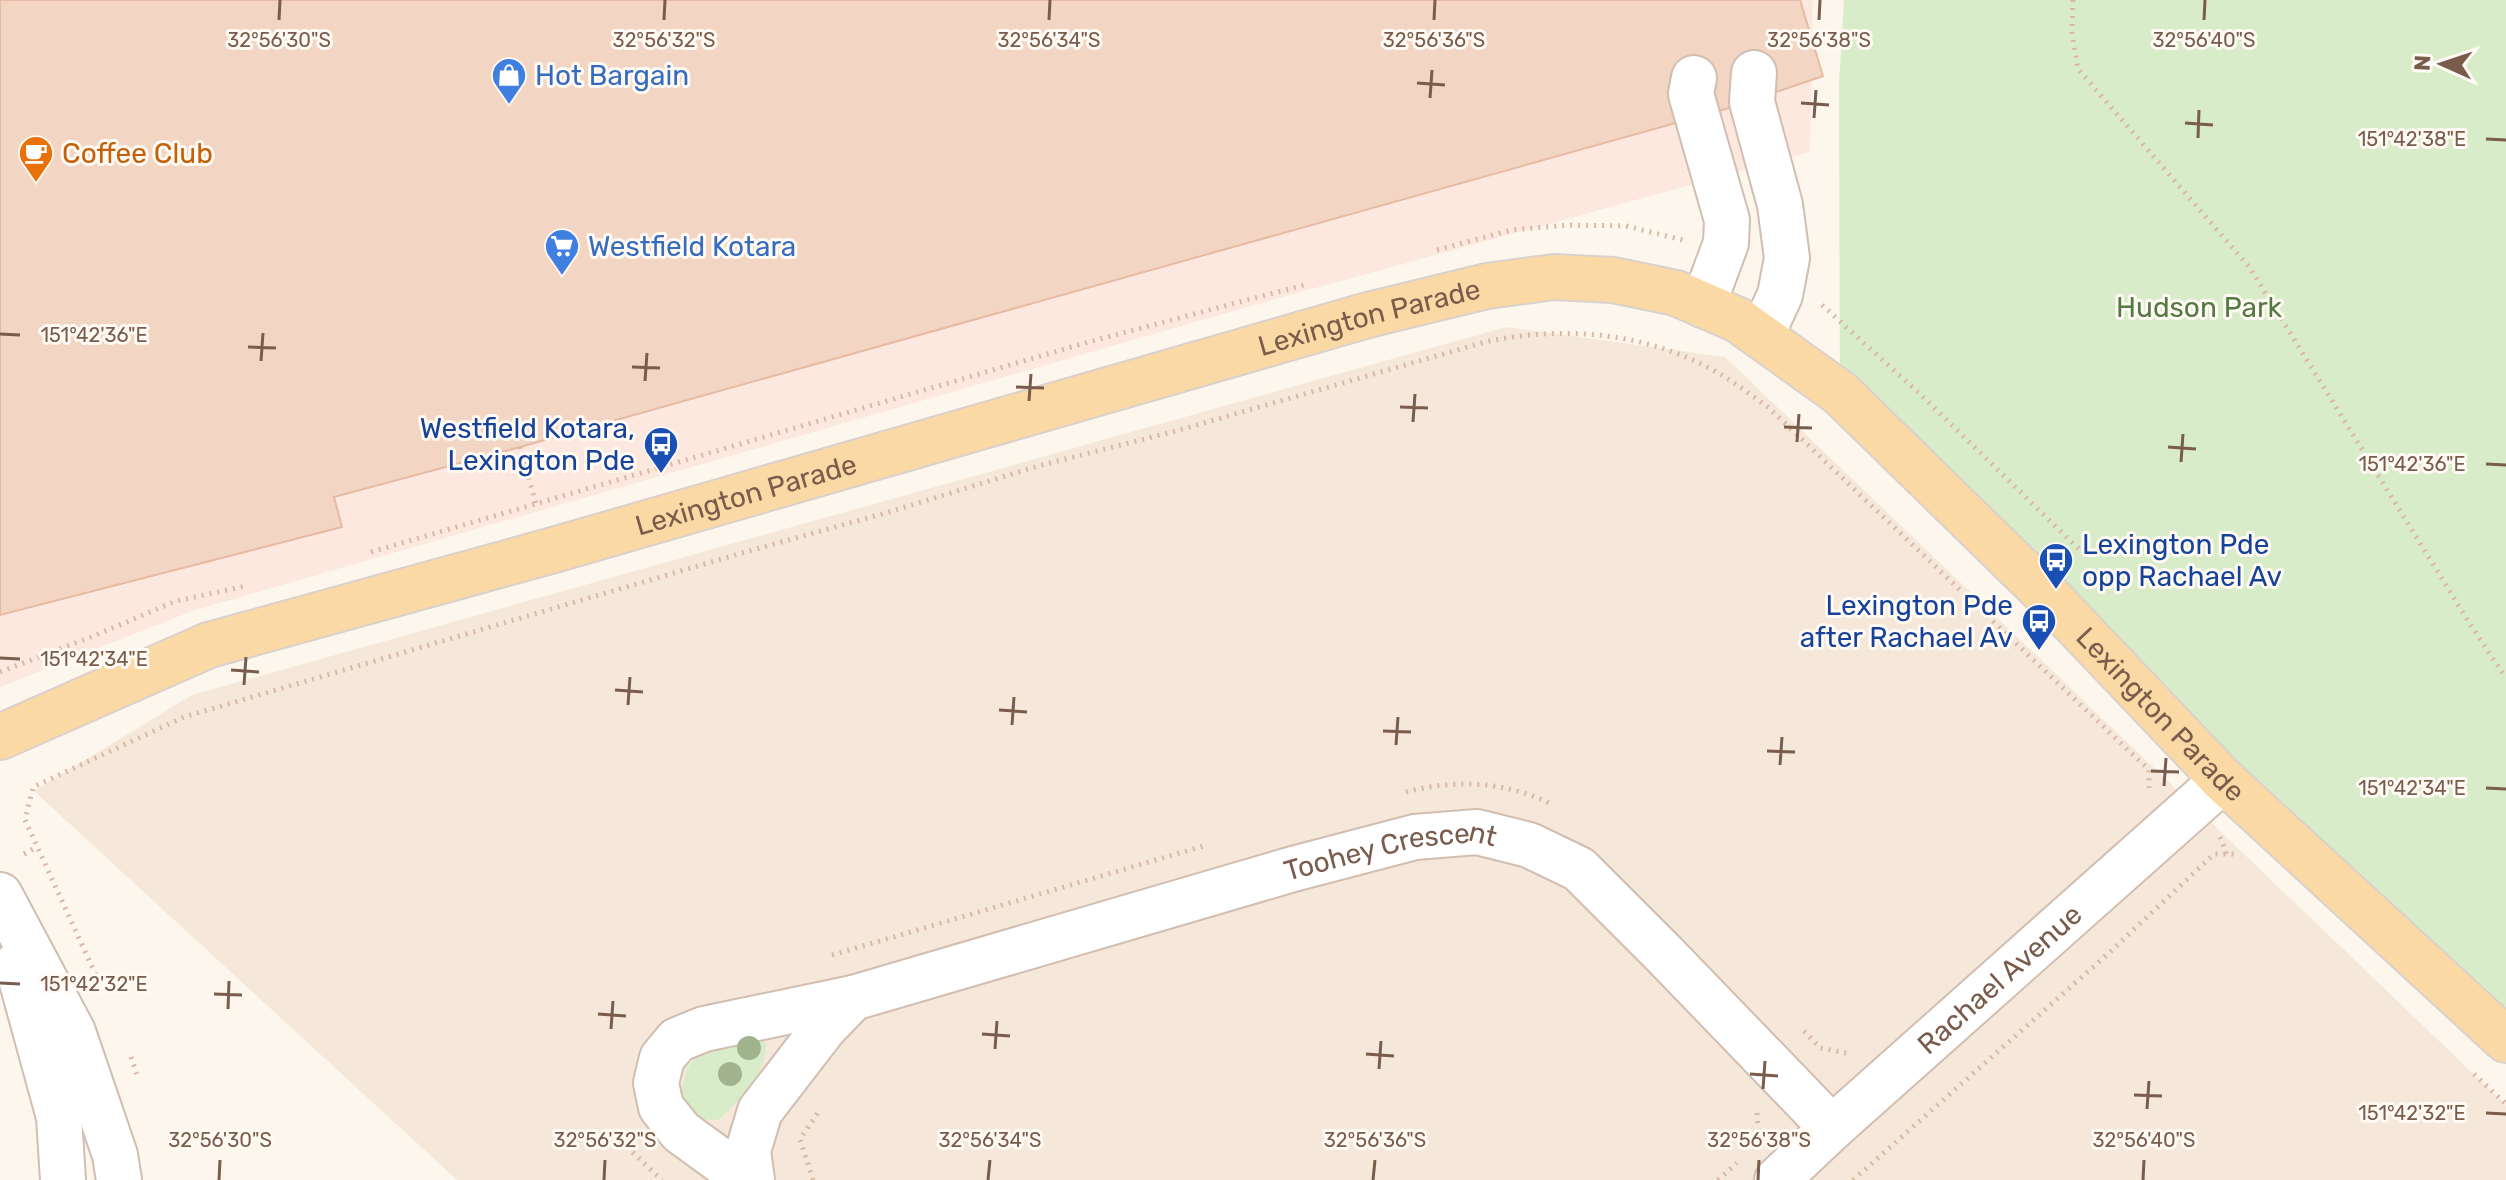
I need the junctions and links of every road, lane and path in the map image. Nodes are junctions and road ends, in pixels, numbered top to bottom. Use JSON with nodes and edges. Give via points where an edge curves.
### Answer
{"nodes":[{"id":1,"x":2073,"y":0,"type":"edge"},
{"id":2,"x":1754,"y":73,"type":"dead end"},
{"id":3,"x":1694,"y":78,"type":"dead end"},
{"id":4,"x":1816,"y":298,"type":"dead end"},
{"id":5,"x":1703,"y":305,"type":"junction"},
{"id":6,"x":1761,"y":336,"type":"junction"},
{"id":7,"x":520,"y":447,"type":"dead end"},
{"id":8,"x":536,"y":504,"type":"dead end"},
{"id":9,"x":2086,"y":556,"type":"dead end"},
{"id":10,"x":2506,"y":678,"type":"edge"},
{"id":11,"x":132,"y":733,"type":"dead end"},
{"id":12,"x":0,"y":737,"type":"edge"},
{"id":13,"x":134,"y":741,"type":"junction"},
{"id":14,"x":2223,"y":780,"type":"junction"},
{"id":15,"x":2150,"y":793,"type":"dead end"},
{"id":16,"x":1392,"y":795,"type":"dead end"},
{"id":17,"x":1552,"y":805,"type":"dead end"},
{"id":18,"x":2219,"y":836,"type":"dead end"},
{"id":19,"x":1209,"y":845,"type":"dead end"},
{"id":20,"x":24,"y":854,"type":"dead end"},
{"id":21,"x":2240,"y":854,"type":"dead end"},
{"id":22,"x":2227,"y":855,"type":"junction"},
{"id":23,"x":0,"y":895,"type":"edge"},
{"id":24,"x":0,"y":905,"type":"edge"},
{"id":25,"x":822,"y":958,"type":"dead end"},
{"id":26,"x":853,"y":998,"type":"junction"},
{"id":27,"x":1798,"y":1026,"type":"dead end"},
{"id":28,"x":2506,"y":1040,"type":"edge"},
{"id":29,"x":1859,"y":1056,"type":"dead end"},
{"id":30,"x":2472,"y":1072,"type":"dead end"},
{"id":31,"x":825,"y":1103,"type":"dead end"},
{"id":32,"x":2506,"y":1104,"type":"edge"},
{"id":33,"x":1752,"y":1105,"type":"dead end"},
{"id":34,"x":619,"y":1125,"type":"dead end"},
{"id":35,"x":1832,"y":1128,"type":"junction"},
{"id":36,"x":1758,"y":1162,"type":"edge"},
{"id":37,"x":63,"y":1180,"type":"edge"},
{"id":38,"x":119,"y":1180,"type":"edge"},
{"id":39,"x":662,"y":1180,"type":"edge"},
{"id":40,"x":749,"y":1180,"type":"edge"},
{"id":41,"x":813,"y":1180,"type":"edge"},
{"id":42,"x":1718,"y":1180,"type":"edge"},
{"id":43,"x":1853,"y":1180,"type":"edge"}],
"edges":[{"from":1,"to":10,"type":"path","via":[[2078,69],[2250,268]]},
{"from":2,"to":6,"type":"street","via":[[1752,102],[1780,205],[1787,258],[1780,295]]},
{"from":3,"to":5,"type":"street","via":[[1691,94],[1727,220],[1726,243]]},
{"from":4,"to":9,"type":"path"},
{"from":5,"to":6,"type":"main road","name":"Lexington Parade"},
{"from":5,"to":12,"type":"main road","name":"Lexington Parade","via":[[1676,293],[1613,280],[1554,277],[1487,286],[1368,315],[209,645]]},
{"from":6,"to":14,"type":"main road","name":"Lexington Parade","via":[[1840,393],[2049,597]]},
{"from":7,"to":8,"type":"path"},
{"from":11,"to":13,"type":"path"},
{"from":13,"to":15,"type":"path","via":[[209,709],[1038,466],[1485,342],[1580,332],[1633,339],[1676,354],[1718,372],[1769,408],[2149,770]]},
{"from":13,"to":20,"type":"path","via":[[33,787],[25,820],[37,847]]},
{"from":14,"to":28,"type":"main road","name":"Lexington Parade"},
{"from":14,"to":35,"type":"street","name":"Rachael Avenue"},
{"from":16,"to":17,"type":"path","via":[[1435,784],[1479,783],[1529,793]]},
{"from":18,"to":22,"type":"path"},
{"from":19,"to":25,"type":"path"},
{"from":21,"to":22,"type":"path"},
{"from":22,"to":43,"type":"path","via":[[2214,854]]},
{"from":23,"to":38,"type":"street","via":[[73,1032]]},
{"from":24,"to":37,"type":"street","via":[[59,1117]]},
{"from":26,"to":35,"type":"street","name":"Toohey Crescent","via":[[1293,869],[1415,837],[1477,832],[1529,845],[1579,869]]},
{"from":26,"to":40,"type":"street","name":"Toohey Crescent","via":[[760,1111],[748,1151]]},
{"from":26,"to":40,"type":"street","name":"Toohey Crescent","via":[[704,1029],[677,1040],[662,1058],[656,1083],[661,1107],[681,1132]]},
{"from":27,"to":29,"type":"path","via":[[1820,1048]]},
{"from":30,"to":32,"type":"path"},
{"from":31,"to":41,"type":"path","via":[[800,1139]]},
{"from":33,"to":36,"type":"path","via":[[1757,1113]]},
{"from":34,"to":39,"type":"path","via":[[630,1150]]},
{"from":35,"to":36,"type":"street","name":"Rachael Avenue"},
{"from":36,"to":42,"type":"path"}]}
